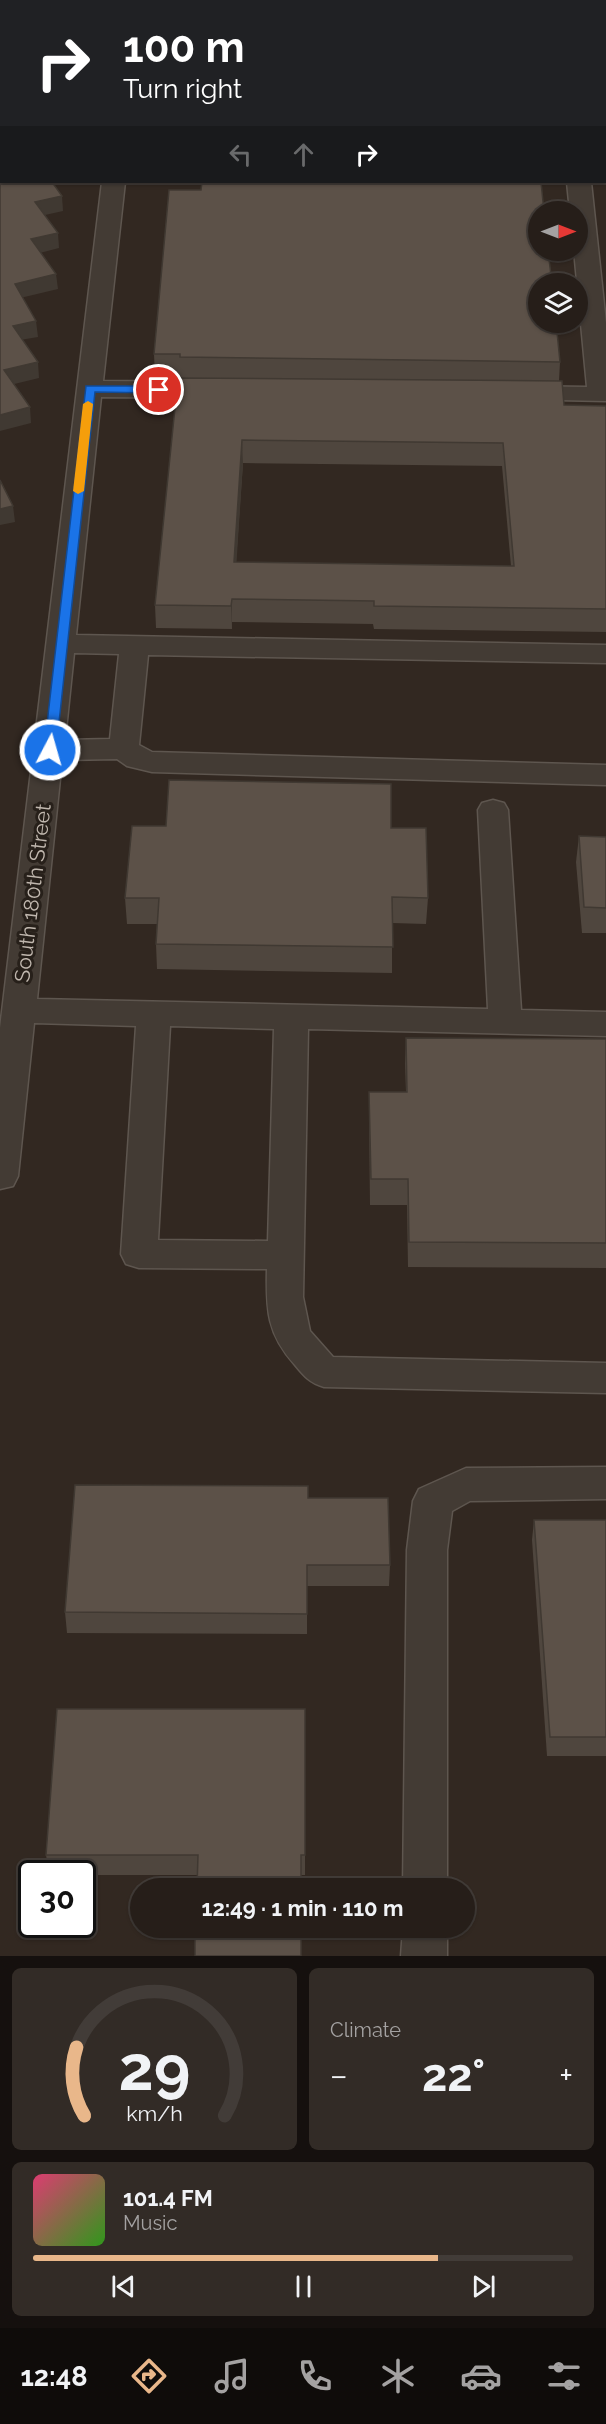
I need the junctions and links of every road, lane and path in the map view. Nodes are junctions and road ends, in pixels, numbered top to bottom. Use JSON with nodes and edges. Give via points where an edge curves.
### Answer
{"nodes":[{"id":1,"x":113,"y":183,"type":"edge"},
{"id":2,"x":579,"y":183,"type":"edge"},
{"id":3,"x":90,"y":389,"type":"junction"},
{"id":4,"x":244,"y":391,"type":"edge"},
{"id":5,"x":494,"y":394,"type":"edge"},
{"id":6,"x":61,"y":644,"type":"junction"},
{"id":7,"x":135,"y":644,"type":"junction"},
{"id":8,"x":606,"y":654,"type":"edge"},
{"id":9,"x":124,"y":749,"type":"junction"},
{"id":10,"x":50,"y":750,"type":"junction"},
{"id":11,"x":606,"y":775,"type":"edge"},
{"id":12,"x":493,"y":810,"type":"dead end"},
{"id":13,"x":19,"y":1011,"type":"junction"},
{"id":14,"x":154,"y":1014,"type":"junction"},
{"id":15,"x":291,"y":1017,"type":"junction"},
{"id":16,"x":505,"y":1022,"type":"junction"},
{"id":17,"x":606,"y":1024,"type":"edge"},
{"id":18,"x":0,"y":1176,"type":"edge"},
{"id":19,"x":285,"y":1255,"type":"junction"},
{"id":20,"x":606,"y":1378,"type":"edge"},
{"id":21,"x":606,"y":1483,"type":"edge"},
{"id":22,"x":425,"y":1878,"type":"edge"},
{"id":23,"x":424,"y":1938,"type":"edge"},
{"id":24,"x":424,"y":1956,"type":"edge"}],
"edges":[{"from":1,"to":3,"type":"street","name":"South 180th Street"},
{"from":2,"to":5,"type":"street","via":[[601,395]]},
{"from":3,"to":4,"type":"street"},
{"from":3,"to":6,"type":"street","name":"South 180th Street"},
{"from":6,"to":7,"type":"street"},
{"from":6,"to":10,"type":"street","name":"South 180th Street"},
{"from":7,"to":8,"type":"street"},
{"from":7,"to":9,"type":"street"},
{"from":9,"to":10,"type":"street"},
{"from":9,"to":11,"type":"street","via":[[138,759],[152,762]]},
{"from":10,"to":13,"type":"street","name":"South 180th Street"},
{"from":12,"to":16,"type":"street"},
{"from":13,"to":14,"type":"street"},
{"from":13,"to":18,"type":"street","name":"South 180th Street"},
{"from":14,"to":15,"type":"street"},
{"from":14,"to":19,"type":"street","via":[[139,1254]]},
{"from":15,"to":16,"type":"street"},
{"from":15,"to":19,"type":"street"},
{"from":16,"to":17,"type":"street"},
{"from":19,"to":20,"type":"street","via":[[285,1297],[292,1337],[324,1372]]},
{"from":21,"to":22,"type":"street","via":[[466,1485],[433,1501],[427,1550]]},
{"from":23,"to":24,"type":"street"}]}
